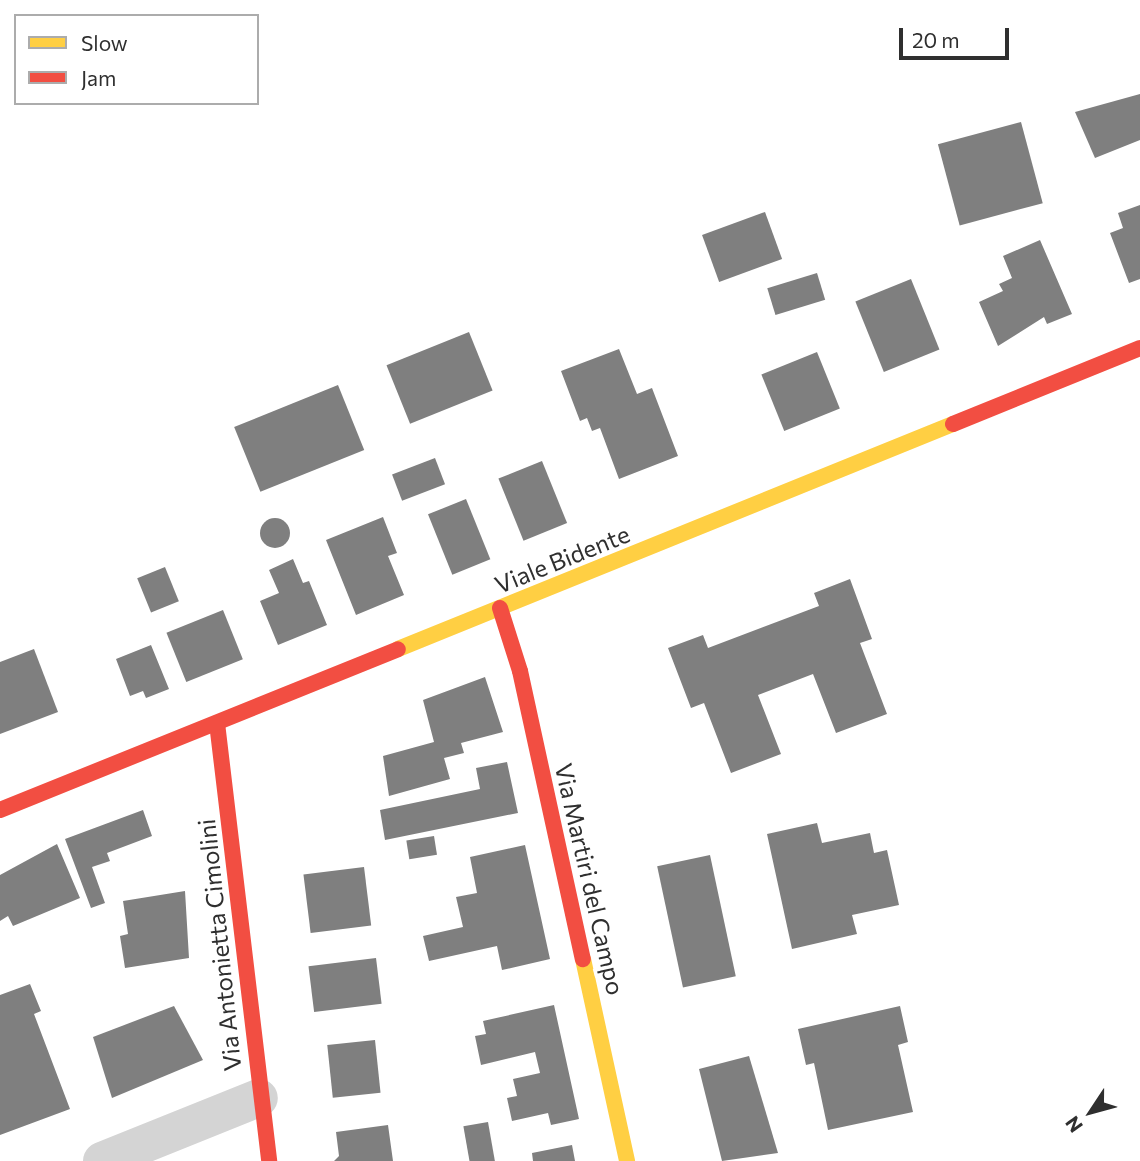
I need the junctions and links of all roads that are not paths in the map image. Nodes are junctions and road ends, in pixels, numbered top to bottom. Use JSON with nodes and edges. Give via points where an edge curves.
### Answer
{"nodes":[{"id":1,"x":1140,"y":348,"type":"edge"},
{"id":2,"x":500,"y":608,"type":"junction"},
{"id":3,"x":217,"y":723,"type":"junction"},
{"id":4,"x":0,"y":810,"type":"edge"},
{"id":5,"x":259,"y":1098,"type":"junction"},
{"id":6,"x":102,"y":1161,"type":"edge"},
{"id":7,"x":269,"y":1161,"type":"edge"},
{"id":8,"x":627,"y":1161,"type":"edge"}],
"edges":[{"from":1,"to":2,"type":"street","name":"Viale Bidente"},
{"from":2,"to":3,"type":"street","name":"Viale Bidente"},
{"from":2,"to":8,"type":"street","name":"Via Martiri del Campo","via":[[523,684]]},
{"from":3,"to":4,"type":"street","name":"Viale Bidente"},
{"from":3,"to":5,"type":"street","name":"Via Antonietta Cimolini"},
{"from":5,"to":6,"type":"street"},
{"from":5,"to":7,"type":"street","name":"Via Antonietta Cimolini"}]}
